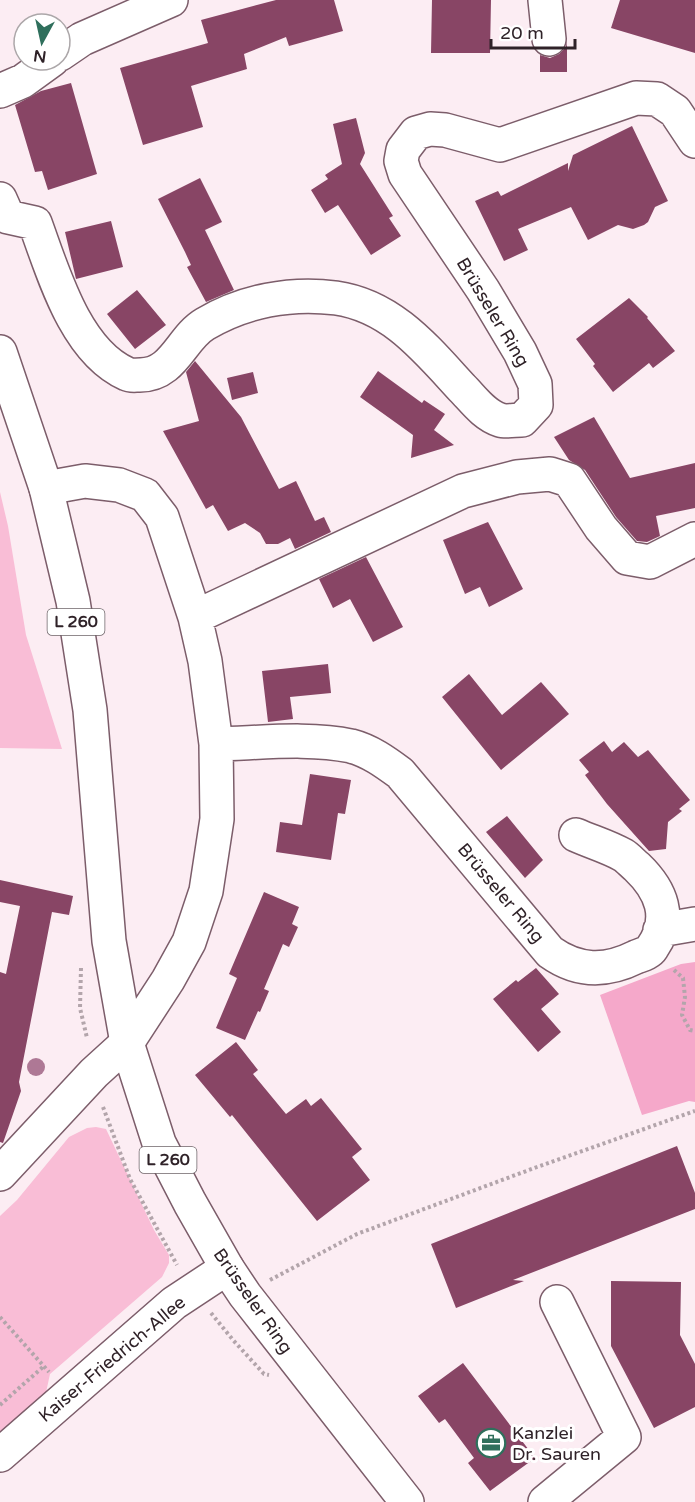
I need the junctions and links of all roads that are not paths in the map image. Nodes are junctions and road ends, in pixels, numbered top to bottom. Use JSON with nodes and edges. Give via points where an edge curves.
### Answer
{"nodes":[{"id":1,"x":171,"y":0,"type":"edge"},
{"id":2,"x":545,"y":0,"type":"edge"},
{"id":3,"x":549,"y":39,"type":"dead end"},
{"id":4,"x":72,"y":46,"type":"edge"},
{"id":5,"x":35,"y":72,"type":"edge"},
{"id":6,"x":0,"y":91,"type":"edge"},
{"id":7,"x":695,"y":141,"type":"edge"},
{"id":8,"x":3,"y":213,"type":"edge"},
{"id":9,"x":0,"y":352,"type":"edge"},
{"id":10,"x":46,"y":488,"type":"junction"},
{"id":11,"x":695,"y":539,"type":"edge"},
{"id":12,"x":195,"y":618,"type":"junction"},
{"id":13,"x":216,"y":744,"type":"junction"},
{"id":14,"x":576,"y":836,"type":"dead end"},
{"id":15,"x":695,"y":924,"type":"edge"},
{"id":16,"x":660,"y":930,"type":"junction"},
{"id":17,"x":127,"y":1043,"type":"junction"},
{"id":18,"x":0,"y":1174,"type":"edge"},
{"id":19,"x":227,"y":1268,"type":"junction"},
{"id":20,"x":557,"y":1302,"type":"dead end"},
{"id":21,"x":0,"y":1455,"type":"edge"},
{"id":22,"x":407,"y":1502,"type":"edge"},
{"id":23,"x":545,"y":1502,"type":"edge"}],
"edges":[{"from":1,"to":4,"type":"street"},
{"from":2,"to":3,"type":"street"},
{"from":5,"to":6,"type":"street"},
{"from":7,"to":8,"type":"street","name":"Brüsseler Ring","via":[[675,111],[657,99],[636,98],[500,145],[430,129],[416,133],[403,150],[405,174],[483,290],[535,384],[536,405],[522,420],[500,420],[481,408],[416,339],[380,312],[337,298],[293,297],[245,304],[202,325],[170,363],[150,375],[129,375],[105,361],[74,323],[35,223]]},
{"from":9,"to":10,"type":"street","name":"Brüsseler Ring","number":"L 260"},
{"from":10,"to":12,"type":"street","via":[[85,481],[119,485],[145,495],[162,517]]},
{"from":10,"to":17,"type":"street","name":"Brüsseler Ring","number":"L 260","via":[[73,601],[90,710],[109,941]]},
{"from":11,"to":12,"type":"street","via":[[650,562],[627,558],[569,480],[550,474],[517,477],[463,491]]},
{"from":12,"to":13,"type":"street"},
{"from":13,"to":16,"type":"street","name":"Brüsseler Ring","via":[[321,742],[353,747],[377,757],[400,773],[550,952],[563,961],[582,968],[624,963],[651,950]]},
{"from":13,"to":17,"type":"street","via":[[217,819],[206,891],[189,942]]},
{"from":14,"to":16,"type":"street","via":[[625,856],[651,880],[663,906]]},
{"from":15,"to":16,"type":"street"},
{"from":17,"to":18,"type":"street"},
{"from":17,"to":19,"type":"street","name":"Brüsseler Ring","number":"L 260","via":[[159,1143]]},
{"from":19,"to":21,"type":"street","name":"Kaiser-Friedrich-Allee","via":[[174,1302]]},
{"from":19,"to":22,"type":"street","name":"Brüsseler Ring","number":"L 260"},
{"from":20,"to":23,"type":"street","via":[[624,1437]]}]}
